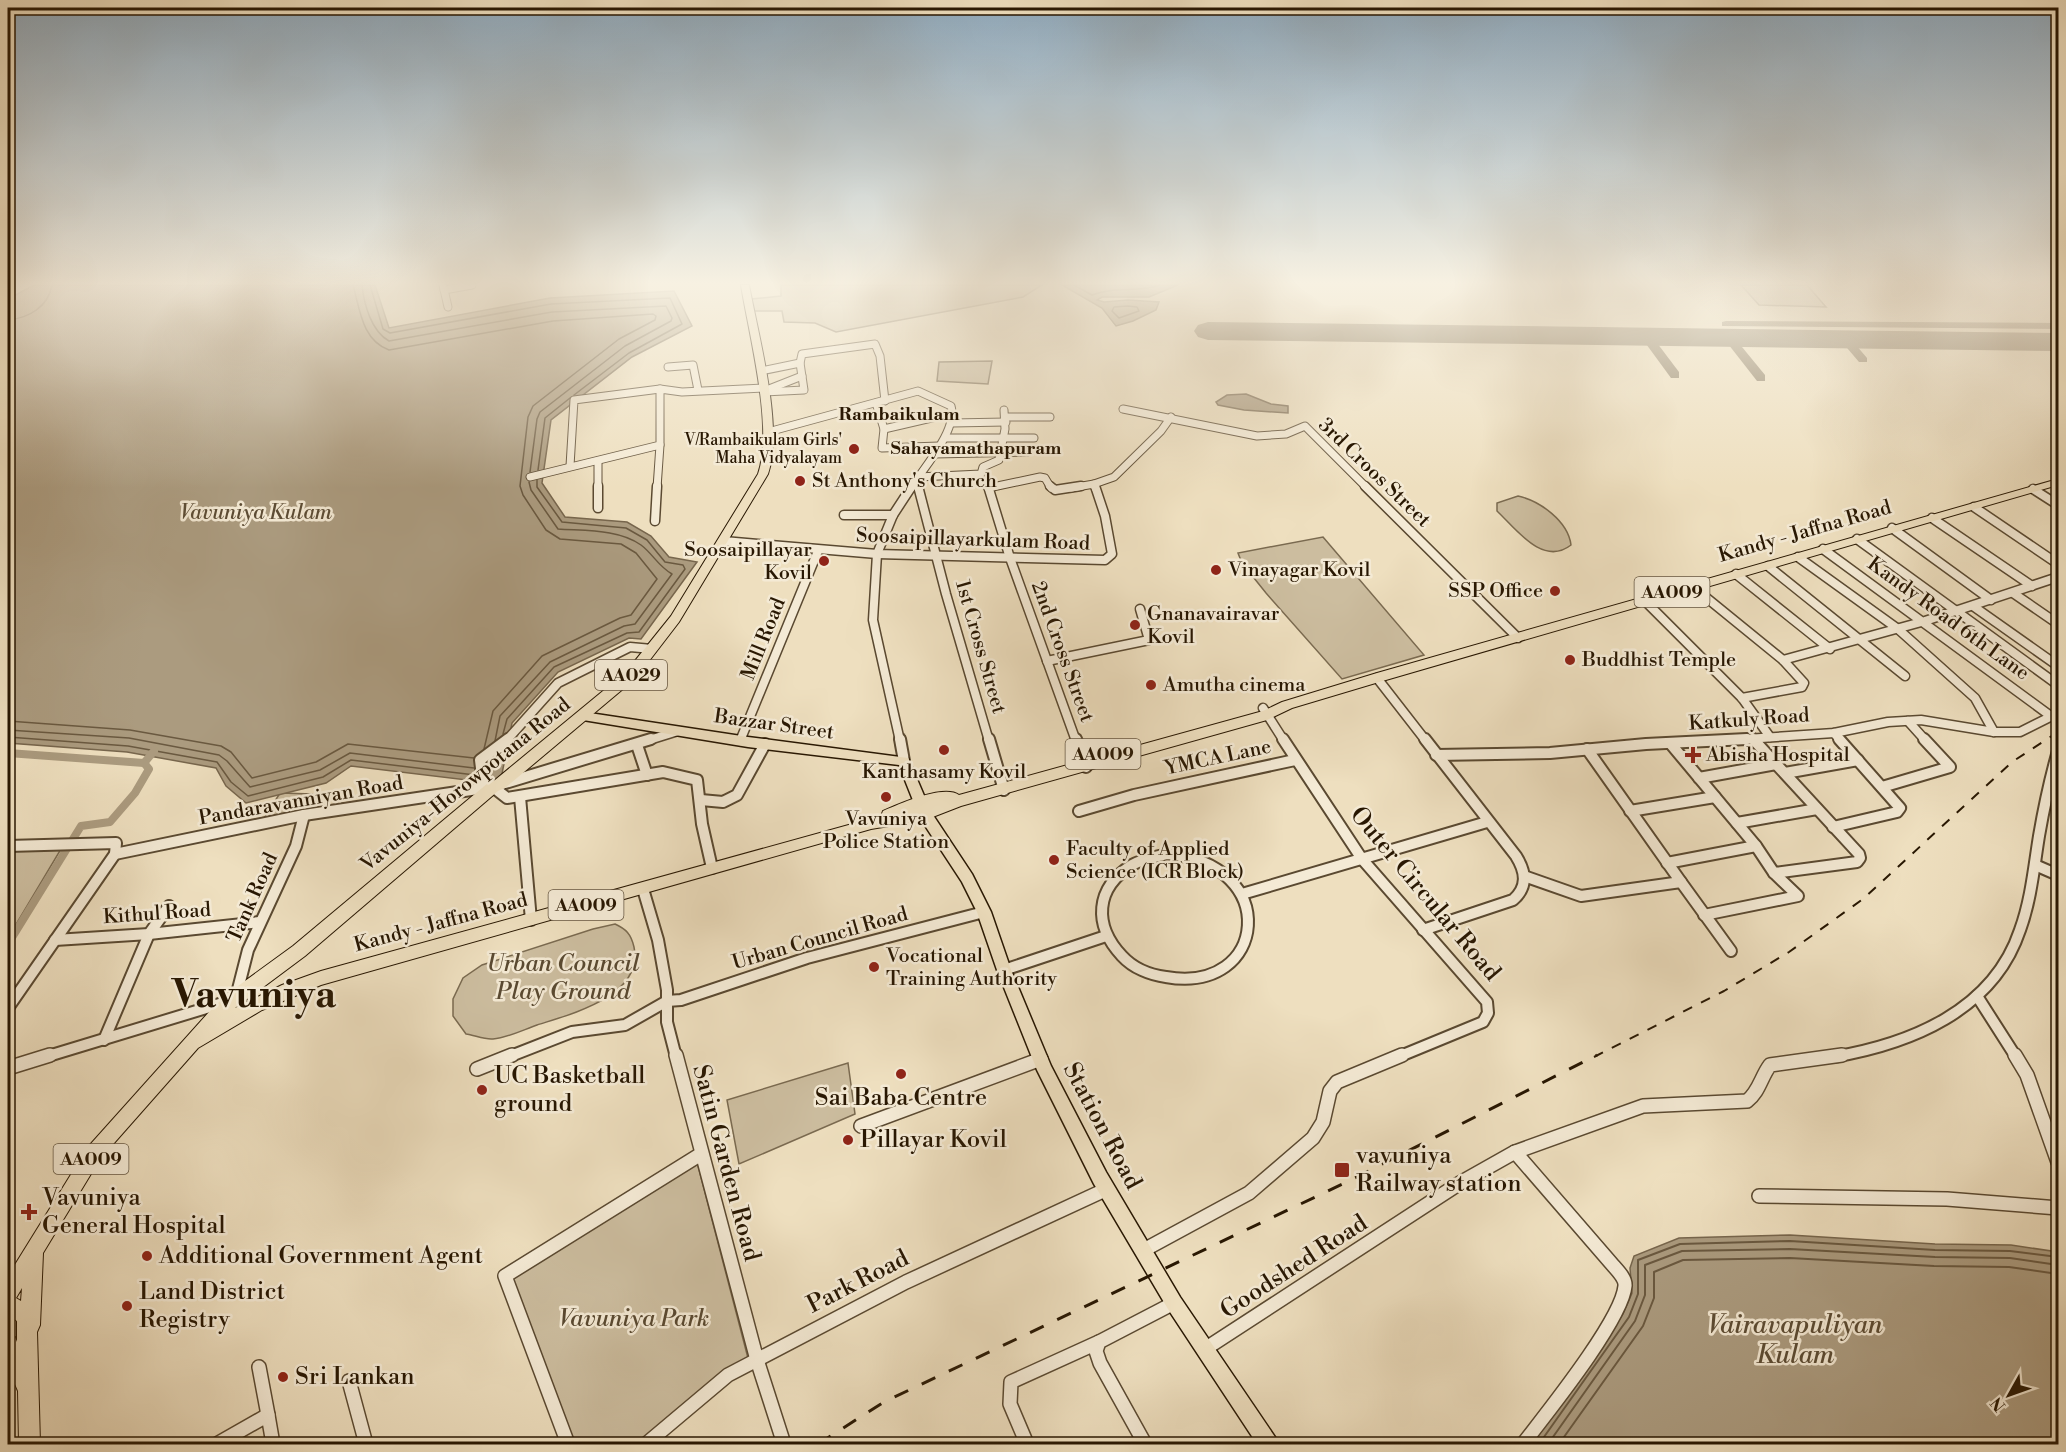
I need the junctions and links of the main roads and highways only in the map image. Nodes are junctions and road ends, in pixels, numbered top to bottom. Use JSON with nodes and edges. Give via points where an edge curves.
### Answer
{"nodes":[{"id":1,"x":758,"y":353,"type":"edge"},
{"id":2,"x":2058,"y":482,"type":"edge"},
{"id":3,"x":583,"y":716,"type":"junction"},
{"id":4,"x":922,"y":808,"type":"junction"},
{"id":5,"x":299,"y":951,"type":"junction"},
{"id":6,"x":288,"y":982,"type":"junction"},
{"id":7,"x":237,"y":1002,"type":"junction"},
{"id":8,"x":196,"y":1041,"type":"junction"},
{"id":9,"x":34,"y":1249,"type":"junction"},
{"id":10,"x":8,"y":1293,"type":"edge"},
{"id":11,"x":8,"y":1304,"type":"edge"},
{"id":12,"x":8,"y":1344,"type":"edge"},
{"id":13,"x":29,"y":1347,"type":"junction"},
{"id":14,"x":27,"y":1391,"type":"junction"},
{"id":15,"x":29,"y":1444,"type":"edge"},
{"id":16,"x":1268,"y":1444,"type":"edge"}],
"edges":[{"from":1,"to":3,"type":"highway","name":"Vavuniya-Horowpotana Road","number":"AA029","via":[[768,432],[768,460],[763,474],[675,619],[631,675]]},
{"from":2,"to":4,"type":"highway","name":"Kandy - Jaffna Road","number":"AA009","via":[[958,801]]},
{"from":3,"to":4,"type":"main road","name":"Bazzar Street","via":[[904,761]]},
{"from":3,"to":5,"type":"highway","name":"Vavuniya-Horowpotana Road","number":"AA029"},
{"from":4,"to":6,"type":"highway","name":"Kandy - Jaffna Road","number":"AA009","via":[[531,920]]},
{"from":4,"to":16,"type":"main road","name":"Station Road","via":[[984,912],[1041,1059],[1107,1188],[1174,1303]]},
{"from":5,"to":6,"type":"highway","name":"Vavuniya-Horowpotana Road","number":"AA029"},
{"from":5,"to":7,"type":"highway","name":"Vavuniya-Horowpotana Road","number":"AA029"},
{"from":6,"to":7,"type":"highway","name":"Kandy - Jaffna Road","number":"AA009"},
{"from":6,"to":7,"type":"highway","name":"Kandy - Jaffna Road","number":"AA009"},
{"from":7,"to":8,"type":"highway","number":"AA009"},
{"from":7,"to":8,"type":"highway","number":"AA009","via":[[221,1012]]},
{"from":8,"to":9,"type":"highway","number":"AA009","via":[[94,1153]]},
{"from":9,"to":10,"type":"highway","number":"AA009"},
{"from":9,"to":13,"type":"highway"},
{"from":11,"to":13,"type":"highway","via":[[27,1316]]},
{"from":12,"to":14,"type":"highway"},
{"from":13,"to":14,"type":"highway"},
{"from":14,"to":15,"type":"highway"}]}
